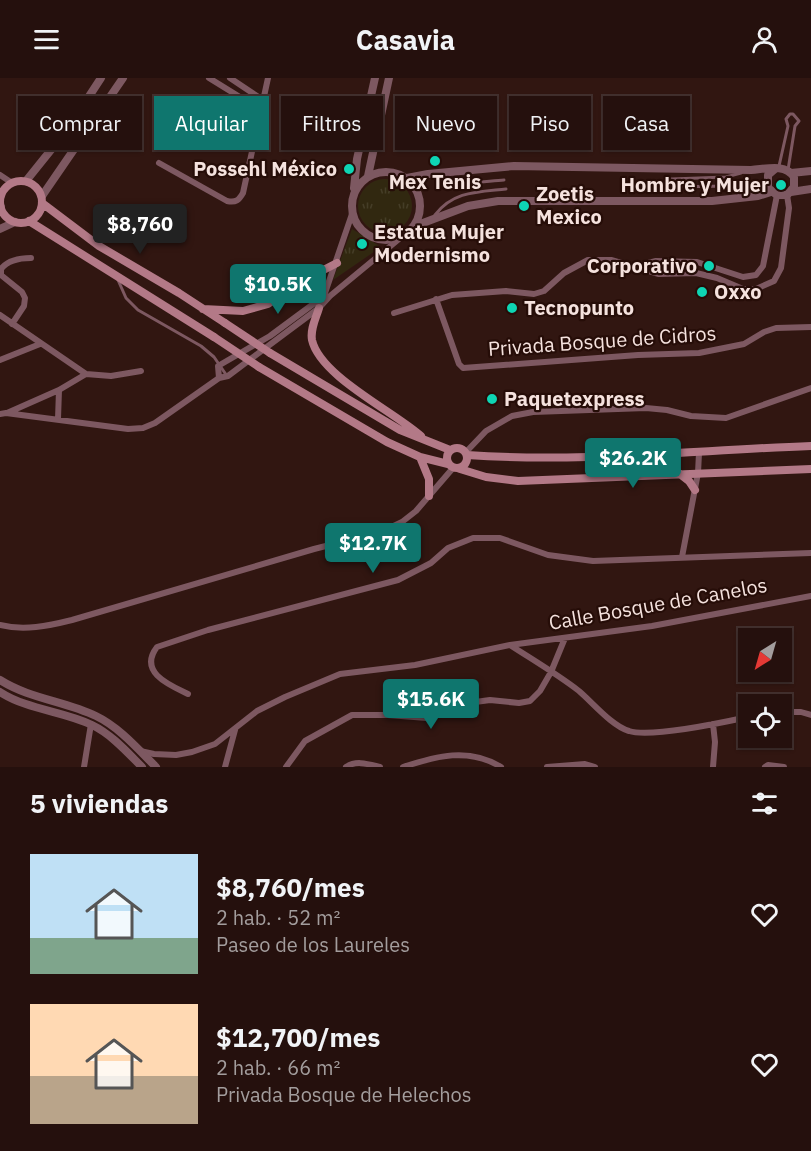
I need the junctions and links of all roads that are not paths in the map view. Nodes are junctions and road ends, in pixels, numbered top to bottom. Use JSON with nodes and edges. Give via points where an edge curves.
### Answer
{"nodes":[{"id":1,"x":101,"y":78,"type":"edge"},
{"id":2,"x":123,"y":78,"type":"edge"},
{"id":3,"x":209,"y":78,"type":"edge"},
{"id":4,"x":230,"y":78,"type":"edge"},
{"id":5,"x":268,"y":78,"type":"edge"},
{"id":6,"x":376,"y":78,"type":"edge"},
{"id":7,"x":389,"y":79,"type":"edge"},
{"id":8,"x":238,"y":96,"type":"edge"},
{"id":9,"x":257,"y":96,"type":"edge"},
{"id":10,"x":264,"y":96,"type":"edge"},
{"id":11,"x":252,"y":150,"type":"edge"},
{"id":12,"x":159,"y":163,"type":"dead end"},
{"id":13,"x":751,"y":170,"type":"junction"},
{"id":14,"x":783,"y":170,"type":"junction"},
{"id":15,"x":811,"y":171,"type":"edge"},
{"id":16,"x":428,"y":174,"type":"junction"},
{"id":17,"x":0,"y":175,"type":"edge"},
{"id":18,"x":368,"y":176,"type":"junction"},
{"id":19,"x":407,"y":178,"type":"junction"},
{"id":20,"x":671,"y":179,"type":"dead end"},
{"id":21,"x":504,"y":180,"type":"dead end"},
{"id":22,"x":26,"y":181,"type":"junction"},
{"id":23,"x":12,"y":183,"type":"junction"},
{"id":24,"x":668,"y":187,"type":"dead end"},
{"id":25,"x":506,"y":189,"type":"dead end"},
{"id":26,"x":811,"y":189,"type":"edge"},
{"id":27,"x":354,"y":192,"type":"junction"},
{"id":28,"x":789,"y":193,"type":"junction"},
{"id":29,"x":774,"y":194,"type":"junction"},
{"id":30,"x":758,"y":196,"type":"junction"},
{"id":31,"x":42,"y":200,"type":"junction"},
{"id":32,"x":0,"y":205,"type":"edge"},
{"id":33,"x":352,"y":214,"type":"junction"},
{"id":34,"x":432,"y":219,"type":"junction"},
{"id":35,"x":15,"y":222,"type":"junction"},
{"id":36,"x":29,"y":222,"type":"junction"},
{"id":37,"x":415,"y":226,"type":"junction"},
{"id":38,"x":0,"y":229,"type":"edge"},
{"id":39,"x":399,"y":239,"type":"junction"},
{"id":40,"x":99,"y":246,"type":"junction"},
{"id":41,"x":31,"y":258,"type":"dead end"},
{"id":42,"x":91,"y":261,"type":"junction"},
{"id":43,"x":337,"y":263,"type":"junction"},
{"id":44,"x":635,"y":267,"type":"junction"},
{"id":45,"x":116,"y":276,"type":"junction"},
{"id":46,"x":436,"y":299,"type":"junction"},
{"id":47,"x":319,"y":308,"type":"junction"},
{"id":48,"x":203,"y":309,"type":"junction"},
{"id":49,"x":394,"y":313,"type":"dead end"},
{"id":50,"x":0,"y":315,"type":"edge"},
{"id":51,"x":12,"y":324,"type":"junction"},
{"id":52,"x":811,"y":327,"type":"edge"},
{"id":53,"x":40,"y":344,"type":"junction"},
{"id":54,"x":0,"y":360,"type":"edge"},
{"id":55,"x":220,"y":366,"type":"junction"},
{"id":56,"x":141,"y":370,"type":"dead end"},
{"id":57,"x":86,"y":374,"type":"junction"},
{"id":58,"x":228,"y":376,"type":"junction"},
{"id":59,"x":219,"y":378,"type":"junction"},
{"id":60,"x":811,"y":388,"type":"edge"},
{"id":61,"x":59,"y":390,"type":"junction"},
{"id":62,"x":3,"y":413,"type":"edge"},
{"id":63,"x":58,"y":419,"type":"junction"},
{"id":64,"x":428,"y":442,"type":"junction"},
{"id":65,"x":811,"y":446,"type":"edge"},
{"id":66,"x":450,"y":450,"type":"junction"},
{"id":67,"x":699,"y":453,"type":"junction"},
{"id":68,"x":467,"y":454,"type":"junction"},
{"id":69,"x":420,"y":457,"type":"junction"},
{"id":70,"x":454,"y":467,"type":"junction"},
{"id":71,"x":811,"y":469,"type":"edge"},
{"id":72,"x":698,"y":473,"type":"junction"},
{"id":73,"x":680,"y":474,"type":"junction"},
{"id":74,"x":695,"y":490,"type":"junction"},
{"id":75,"x":429,"y":496,"type":"junction"},
{"id":76,"x":811,"y":553,"type":"edge"},
{"id":77,"x":682,"y":557,"type":"junction"},
{"id":78,"x":811,"y":596,"type":"edge"},
{"id":79,"x":0,"y":625,"type":"edge"},
{"id":80,"x":565,"y":638,"type":"junction"},
{"id":81,"x":510,"y":645,"type":"junction"},
{"id":82,"x":551,"y":672,"type":"junction"},
{"id":83,"x":0,"y":680,"type":"edge"},
{"id":84,"x":0,"y":692,"type":"edge"},
{"id":85,"x":188,"y":694,"type":"dead end"},
{"id":86,"x":792,"y":712,"type":"edge"},
{"id":87,"x":811,"y":715,"type":"edge"},
{"id":88,"x":738,"y":719,"type":"edge"},
{"id":89,"x":91,"y":724,"type":"junction"},
{"id":90,"x":713,"y":724,"type":"junction"},
{"id":91,"x":236,"y":730,"type":"junction"},
{"id":92,"x":140,"y":751,"type":"junction"},
{"id":93,"x":84,"y":767,"type":"edge"},
{"id":94,"x":142,"y":767,"type":"edge"},
{"id":95,"x":156,"y":767,"type":"edge"},
{"id":96,"x":225,"y":767,"type":"edge"},
{"id":97,"x":286,"y":767,"type":"edge"},
{"id":98,"x":346,"y":767,"type":"edge"},
{"id":99,"x":380,"y":767,"type":"edge"},
{"id":100,"x":404,"y":767,"type":"edge"},
{"id":101,"x":501,"y":767,"type":"edge"},
{"id":102,"x":547,"y":767,"type":"edge"},
{"id":103,"x":595,"y":767,"type":"edge"},
{"id":104,"x":712,"y":767,"type":"edge"},
{"id":105,"x":765,"y":767,"type":"edge"},
{"id":106,"x":784,"y":767,"type":"edge"}],
"edges":[{"from":1,"to":22,"type":"street","via":[[67,130]]},
{"from":2,"to":31,"type":"street"},
{"from":3,"to":8,"type":"street"},
{"from":4,"to":9,"type":"street"},
{"from":5,"to":10,"type":"street"},
{"from":6,"to":7,"type":"street","via":[[383,82]]},
{"from":6,"to":27,"type":"street","via":[[357,159]]},
{"from":7,"to":18,"type":"street"},
{"from":11,"to":12,"type":"street","via":[[243,193],[233,203]]},
{"from":13,"to":14,"type":"street"},
{"from":13,"to":16,"type":"street","via":[[513,165]]},
{"from":13,"to":20,"type":"lane","via":[[726,177]]},
{"from":14,"to":14,"type":"lane","via":[[786,119],[793,114],[799,121]]},
{"from":14,"to":15,"type":"street"},
{"from":14,"to":28,"type":"street","via":[[795,182]]},
{"from":14,"to":29,"type":"street","via":[[771,172],[767,180]]},
{"from":16,"to":19,"type":"street"},
{"from":16,"to":21,"type":"lane","via":[[453,183]]},
{"from":17,"to":23,"type":"street"},
{"from":18,"to":19,"type":"street","via":[[388,171]]},
{"from":18,"to":27,"type":"street"},
{"from":19,"to":37,"type":"street","via":[[419,195],[421,206]]},
{"from":22,"to":23,"type":"main road"},
{"from":22,"to":31,"type":"main road","via":[[38,189]]},
{"from":23,"to":32,"type":"main road","via":[[3,191]]},
{"from":24,"to":30,"type":"lane","via":[[726,186]]},
{"from":25,"to":34,"type":"lane","via":[[458,195]]},
{"from":26,"to":28,"type":"street"},
{"from":27,"to":33,"type":"street"},
{"from":28,"to":29,"type":"street"},
{"from":28,"to":44,"type":"street","via":[[781,268],[774,281],[756,289],[742,289],[696,273],[659,274]]},
{"from":29,"to":30,"type":"street"},
{"from":29,"to":44,"type":"street","via":[[763,266],[756,275],[742,277],[697,262],[656,261]]},
{"from":30,"to":34,"type":"street","via":[[712,201],[498,201],[468,206]]},
{"from":31,"to":36,"type":"main road","via":[[38,214]]},
{"from":31,"to":40,"type":"main road"},
{"from":32,"to":35,"type":"main road"},
{"from":33,"to":39,"type":"street","via":[[369,237]]},
{"from":33,"to":43,"type":"street"},
{"from":34,"to":37,"type":"street"},
{"from":35,"to":36,"type":"main road"},
{"from":35,"to":38,"type":"street"},
{"from":36,"to":42,"type":"main road"},
{"from":37,"to":39,"type":"street"},
{"from":39,"to":47,"type":"street"},
{"from":40,"to":42,"type":"main road"},
{"from":40,"to":48,"type":"main road"},
{"from":41,"to":51,"type":"street","via":[[19,258],[1,269],[1,275],[26,298]]},
{"from":42,"to":45,"type":"main road"},
{"from":43,"to":48,"type":"main road","via":[[268,304],[243,311]]},
{"from":43,"to":55,"type":"street","via":[[320,299]]},
{"from":44,"to":46,"type":"street","via":[[611,260],[588,260],[534,294],[506,291]]},
{"from":45,"to":55,"type":"lane","via":[[126,298],[138,310],[201,346]]},
{"from":45,"to":69,"type":"main road","bridge":true,"via":[[259,367],[387,442]]},
{"from":46,"to":49,"type":"street"},
{"from":46,"to":52,"type":"street","name":"Privada Bosque de Cidros","via":[[463,368],[699,353],[744,344],[776,328]]},
{"from":47,"to":58,"type":"street"},
{"from":47,"to":64,"type":"main road","via":[[312,340],[325,363],[335,375]]},
{"from":48,"to":64,"type":"main road","bridge":true,"via":[[400,430]]},
{"from":50,"to":51,"type":"street"},
{"from":51,"to":53,"type":"street"},
{"from":53,"to":54,"type":"street"},
{"from":53,"to":57,"type":"street"},
{"from":55,"to":58,"type":"lane"},
{"from":55,"to":59,"type":"street"},
{"from":56,"to":57,"type":"street","via":[[111,376]]},
{"from":57,"to":61,"type":"street"},
{"from":58,"to":59,"type":"street"},
{"from":59,"to":63,"type":"street","via":[[143,428]]},
{"from":60,"to":68,"type":"street","via":[[726,418],[646,408],[512,416],[486,431]]},
{"from":61,"to":62,"type":"street"},
{"from":61,"to":63,"type":"street"},
{"from":62,"to":63,"type":"street"},
{"from":64,"to":66,"type":"main road"},
{"from":65,"to":67,"type":"main road"},
{"from":66,"to":68,"type":"main road","via":[[458,448]]},
{"from":66,"to":70,"type":"main road","via":[[447,458]]},
{"from":67,"to":68,"type":"main road","via":[[520,458]]},
{"from":67,"to":72,"type":"street"},
{"from":68,"to":70,"type":"main road","via":[[466,465]]},
{"from":69,"to":70,"type":"main road"},
{"from":69,"to":75,"type":"main road","via":[[427,472]]},
{"from":70,"to":73,"type":"main road","via":[[518,481]]},
{"from":70,"to":75,"type":"street"},
{"from":71,"to":72,"type":"main road"},
{"from":72,"to":73,"type":"main road"},
{"from":72,"to":74,"type":"street"},
{"from":73,"to":74,"type":"main road"},
{"from":74,"to":77,"type":"street"},
{"from":75,"to":79,"type":"street","via":[[402,522],[381,532],[72,620],[39,628]]},
{"from":76,"to":77,"type":"street"},
{"from":77,"to":85,"type":"street","via":[[592,561],[548,555],[500,538],[473,538],[448,548],[431,563],[398,580],[157,647],[151,661],[155,673]]},
{"from":78,"to":80,"type":"street","name":"Calle Bosque de Canelos"},
{"from":80,"to":81,"type":"street","name":"Calle Bosque de Canelos"},
{"from":80,"to":82,"type":"street"},
{"from":81,"to":82,"type":"street"},
{"from":81,"to":91,"type":"street","name":"Calle Bosque de Canelos","via":[[415,665],[340,674],[257,711]]},
{"from":82,"to":90,"type":"street","via":[[628,731],[642,733]]},
{"from":82,"to":97,"type":"street","via":[[530,701],[490,699],[442,709],[427,718],[352,715],[305,741]]},
{"from":83,"to":92,"type":"street","via":[[29,695],[94,715]]},
{"from":84,"to":89,"type":"street","via":[[26,705]]},
{"from":86,"to":87,"type":"street"},
{"from":88,"to":90,"type":"street"},
{"from":89,"to":93,"type":"street"},
{"from":89,"to":94,"type":"street"},
{"from":90,"to":104,"type":"street"},
{"from":91,"to":92,"type":"street","name":"Calle Bosque de Canelos","via":[[215,744],[192,752],[168,755]]},
{"from":91,"to":96,"type":"street"},
{"from":92,"to":95,"type":"street"},
{"from":98,"to":99,"type":"street","via":[[364,763]]},
{"from":100,"to":101,"type":"street","via":[[435,756],[474,756]]},
{"from":102,"to":103,"type":"street"},
{"from":105,"to":106,"type":"street"}]}
